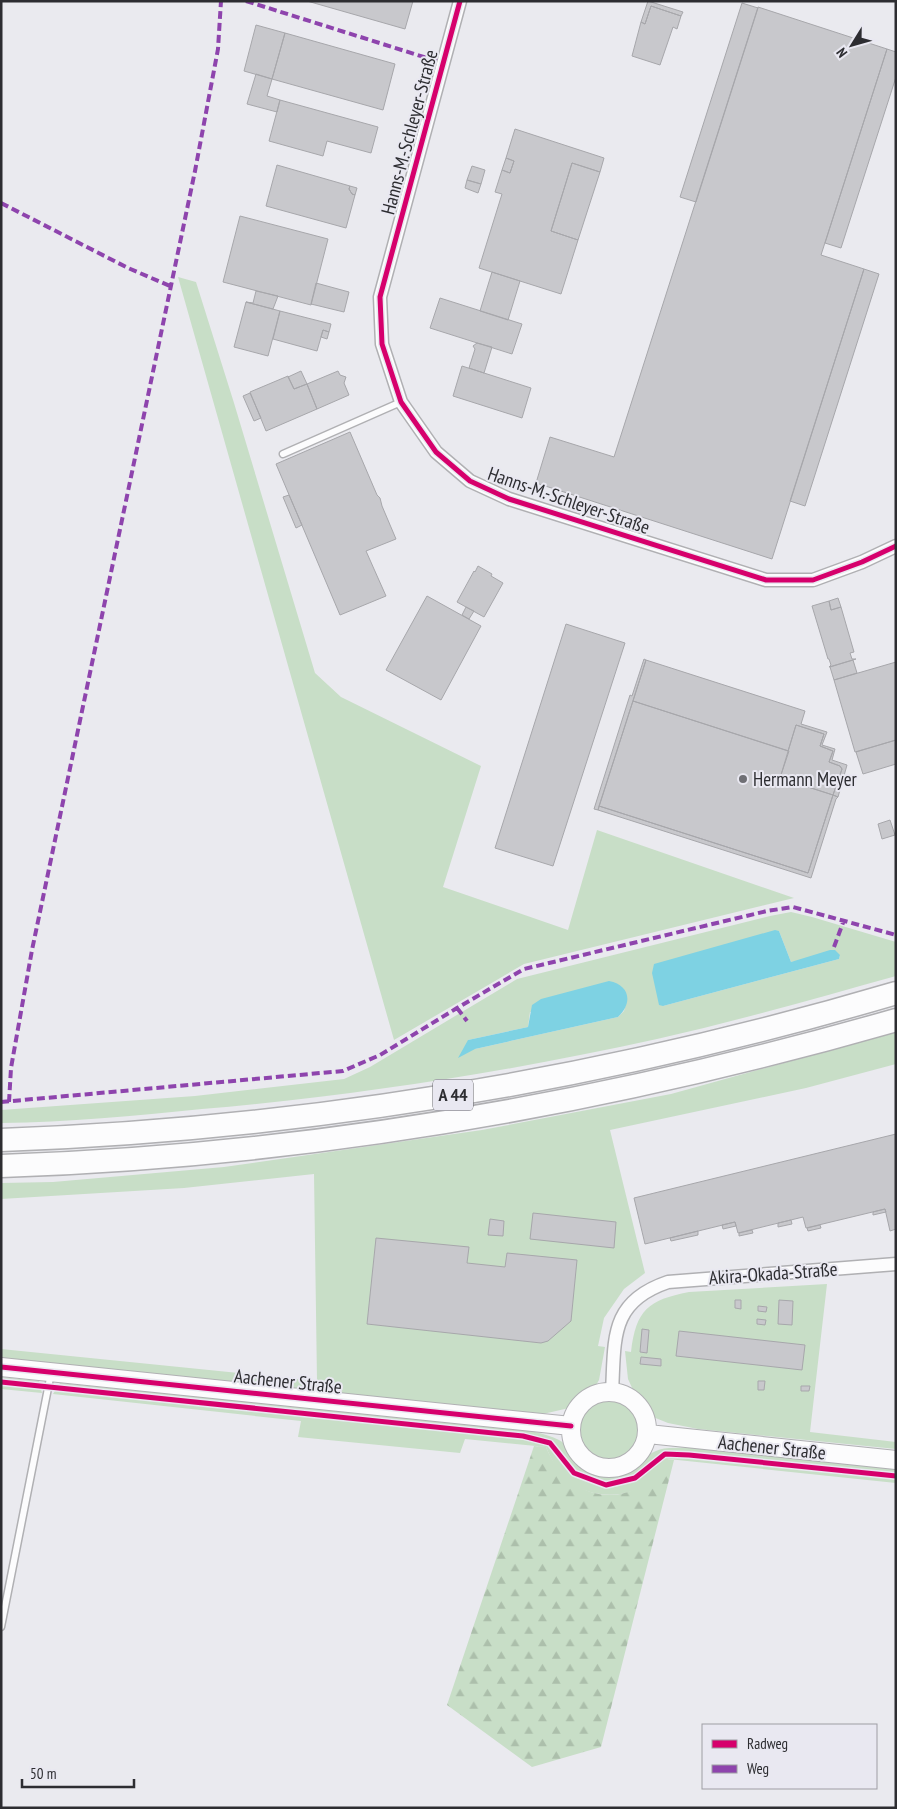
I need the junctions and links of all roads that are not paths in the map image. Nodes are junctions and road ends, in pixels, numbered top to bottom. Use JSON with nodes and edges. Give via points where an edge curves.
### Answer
{"nodes":[{"id":1,"x":460,"y":1,"type":"edge"},
{"id":2,"x":401,"y":402,"type":"junction"},
{"id":3,"x":282,"y":454,"type":"dead end"},
{"id":4,"x":896,"y":546,"type":"edge"},
{"id":5,"x":896,"y":993,"type":"edge"},
{"id":6,"x":896,"y":1020,"type":"edge"},
{"id":7,"x":1,"y":1140,"type":"edge"},
{"id":8,"x":1,"y":1166,"type":"edge"},
{"id":9,"x":896,"y":1264,"type":"edge"},
{"id":10,"x":1,"y":1367,"type":"edge"},
{"id":11,"x":51,"y":1372,"type":"junction"},
{"id":12,"x":612,"y":1392,"type":"junction"},
{"id":13,"x":571,"y":1426,"type":"junction"},
{"id":14,"x":648,"y":1434,"type":"junction"},
{"id":15,"x":896,"y":1460,"type":"edge"},
{"id":16,"x":1,"y":1627,"type":"edge"}],
"edges":[{"from":1,"to":2,"type":"street","name":"Hanns-M.-Schleyer-Straße","via":[[380,297],[382,344]]},
{"from":2,"to":3,"type":"lane"},
{"from":2,"to":4,"type":"street","name":"Hanns-M.-Schleyer-Straße","via":[[436,452],[470,481],[509,499],[766,580],[813,580]]},
{"from":5,"to":7,"type":"highway","number":"A 44","via":[[671,1052],[431,1098],[211,1126]]},
{"from":6,"to":8,"type":"highway","number":"A 44","via":[[693,1074],[470,1118],[342,1138],[216,1152]]},
{"from":9,"to":12,"type":"street","name":"Akira-Okada-Straße","via":[[668,1282],[650,1288],[628,1306],[620,1318]]},
{"from":10,"to":11,"type":"street","name":"Aachener Straße"},
{"from":11,"to":13,"type":"street","name":"Aachener Straße"},
{"from":11,"to":16,"type":"lane"},
{"from":12,"to":13,"type":"street","via":[[595,1395],[580,1405]]},
{"from":12,"to":14,"type":"street","via":[[634,1401],[647,1422]]},
{"from":13,"to":14,"type":"street","via":[[577,1452],[586,1462],[612,1469],[625,1466],[636,1458]]},
{"from":14,"to":15,"type":"street","name":"Aachener Straße"}]}
